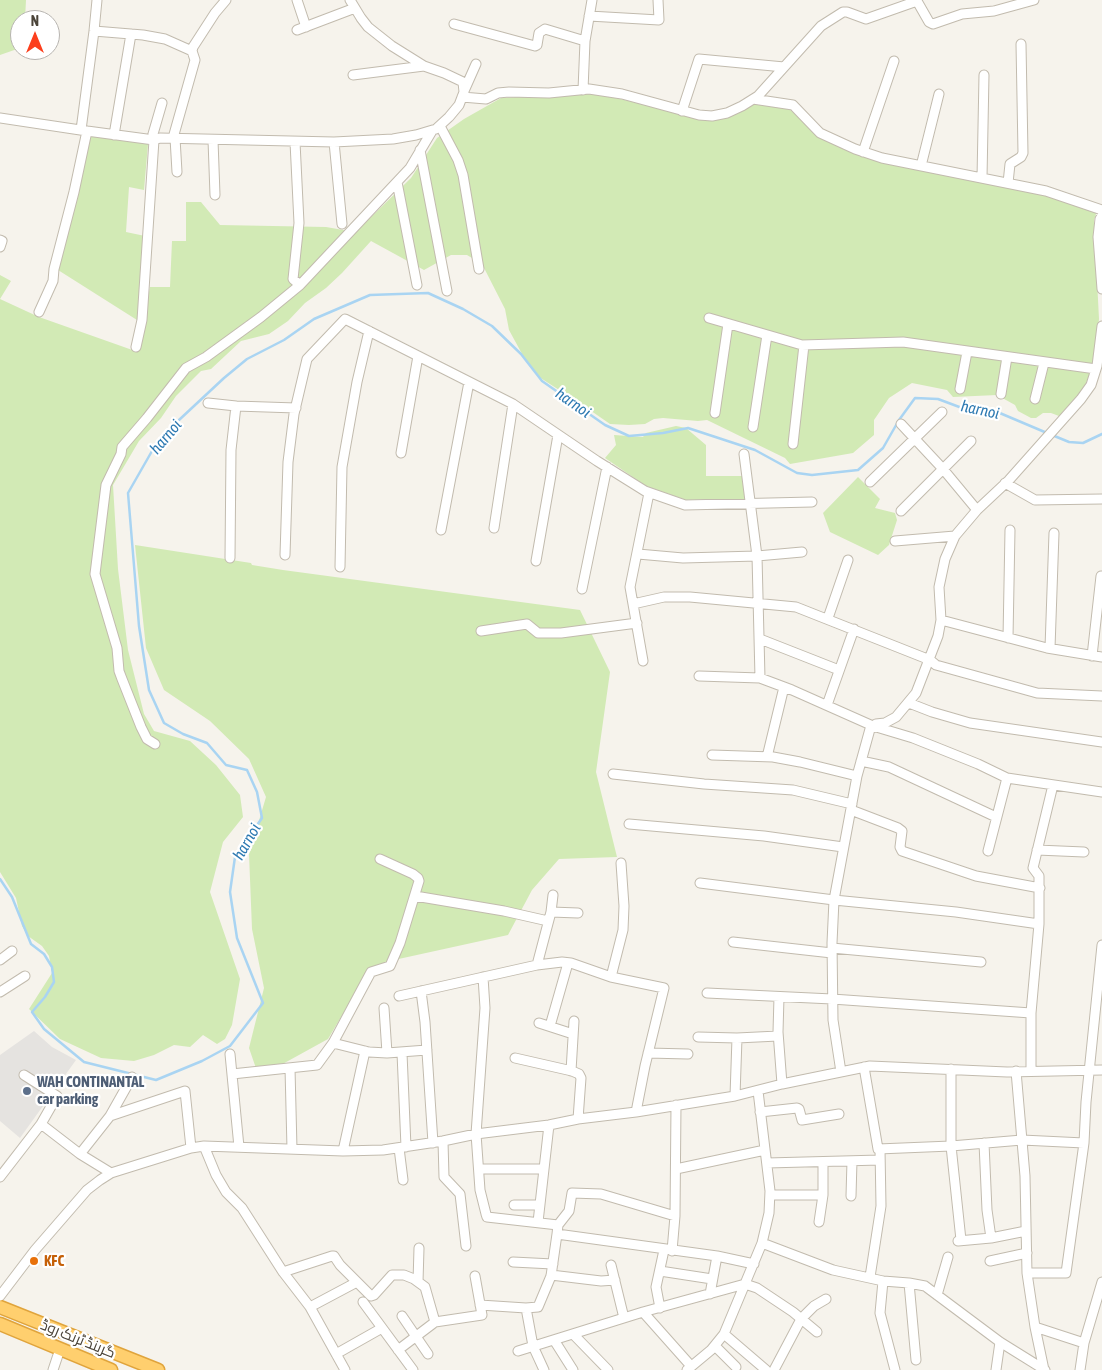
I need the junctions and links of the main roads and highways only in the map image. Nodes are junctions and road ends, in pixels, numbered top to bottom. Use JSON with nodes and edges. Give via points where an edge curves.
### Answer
{"nodes":[{"id":1,"x":0,"y":1307,"type":"edge"},
{"id":2,"x":0,"y":1324,"type":"edge"},
{"id":3,"x":111,"y":1370,"type":"edge"},
{"id":4,"x":158,"y":1370,"type":"edge"}],
"edges":[{"from":1,"to":4,"type":"highway","name":"گرینڈ ٹرنک روڈ"},
{"from":2,"to":3,"type":"highway","name":"گرینڈ ٹرنک روڈ"}]}
